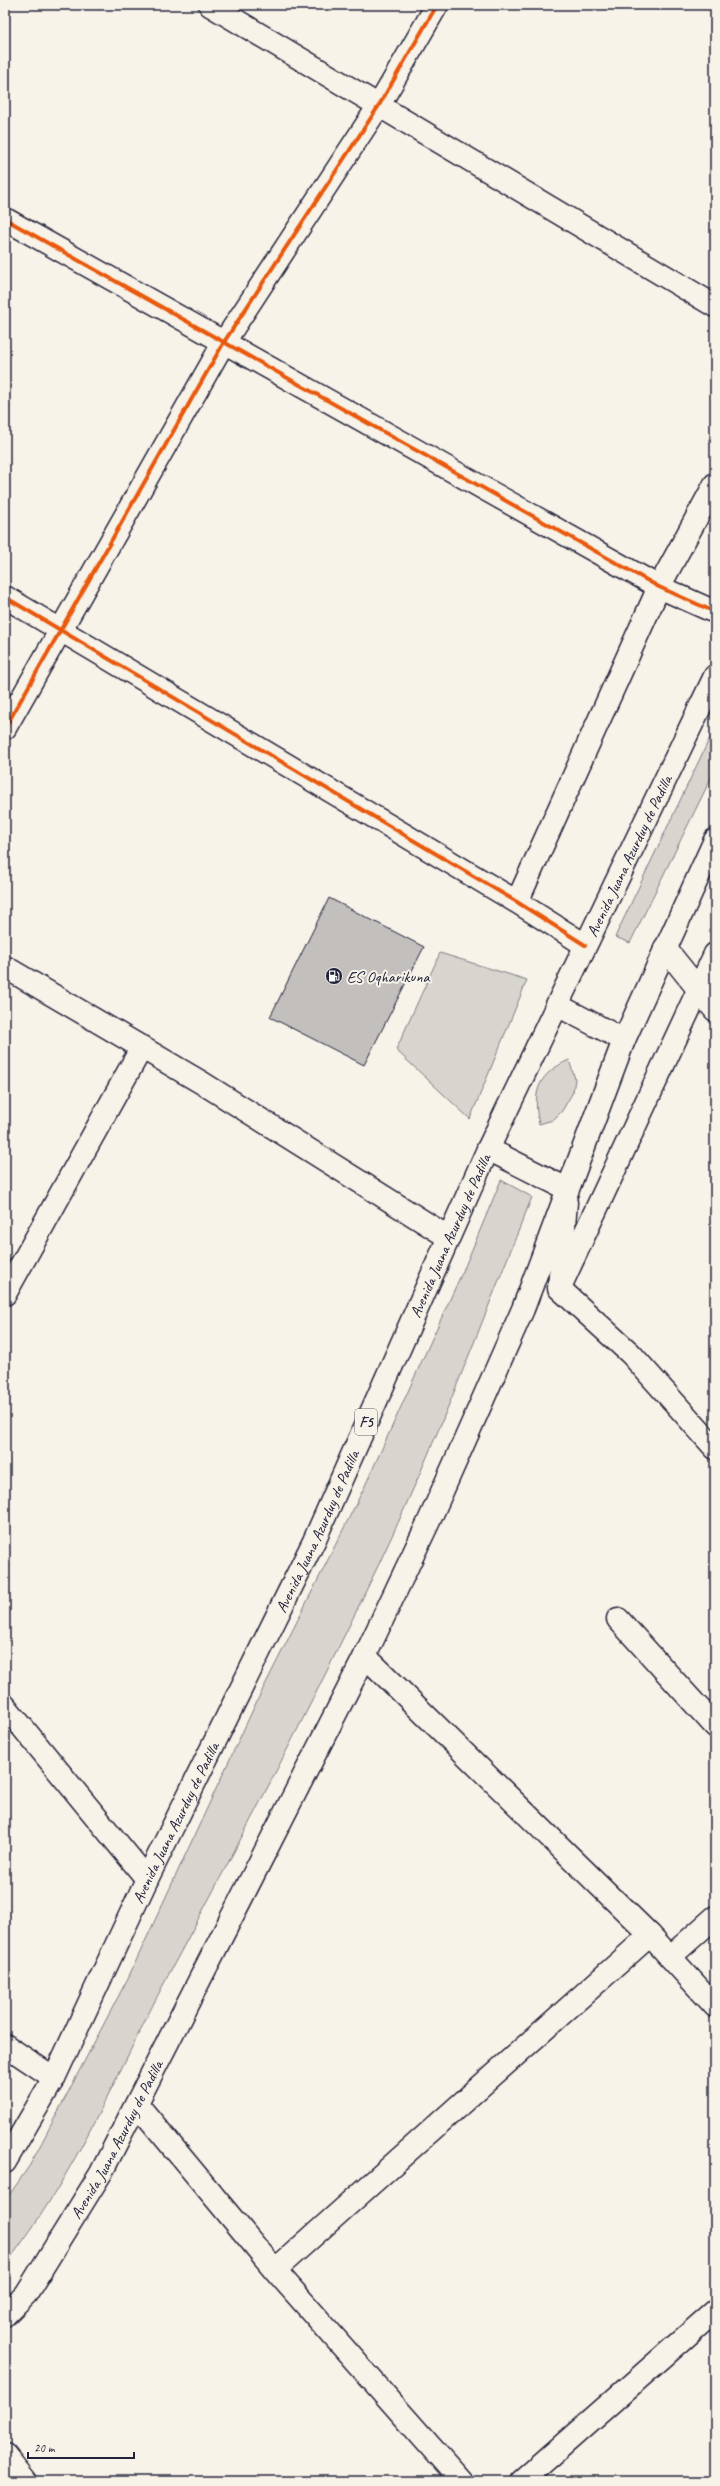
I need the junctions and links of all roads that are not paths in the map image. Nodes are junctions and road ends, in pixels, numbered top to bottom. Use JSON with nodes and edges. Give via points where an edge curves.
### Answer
{"nodes":[{"id":1,"x":210,"y":5,"type":"edge"},
{"id":2,"x":437,"y":5,"type":"edge"},
{"id":3,"x":378,"y":107,"type":"junction"},
{"id":4,"x":5,"y":219,"type":"edge"},
{"id":5,"x":715,"y":306,"type":"edge"},
{"id":6,"x":224,"y":342,"type":"junction"},
{"id":7,"x":715,"y":484,"type":"edge"},
{"id":8,"x":659,"y":587,"type":"junction"},
{"id":9,"x":5,"y":598,"type":"edge"},
{"id":10,"x":715,"y":612,"type":"edge"},
{"id":11,"x":59,"y":630,"type":"junction"},
{"id":12,"x":715,"y":676,"type":"edge"},
{"id":13,"x":5,"y":728,"type":"edge"},
{"id":14,"x":715,"y":840,"type":"edge"},
{"id":15,"x":517,"y":902,"type":"junction"},
{"id":16,"x":585,"y":945,"type":"junction"},
{"id":17,"x":664,"y":948,"type":"junction"},
{"id":18,"x":715,"y":954,"type":"edge"},
{"id":19,"x":5,"y":967,"type":"edge"},
{"id":20,"x":698,"y":991,"type":"junction"},
{"id":21,"x":557,"y":1005,"type":"junction"},
{"id":22,"x":715,"y":1010,"type":"edge"},
{"id":23,"x":624,"y":1040,"type":"junction"},
{"id":24,"x":142,"y":1047,"type":"junction"},
{"id":25,"x":488,"y":1149,"type":"junction"},
{"id":26,"x":567,"y":1189,"type":"junction"},
{"id":27,"x":448,"y":1237,"type":"junction"},
{"id":28,"x":559,"y":1288,"type":"junction"},
{"id":29,"x":5,"y":1294,"type":"edge"},
{"id":30,"x":715,"y":1448,"type":"edge"},
{"id":31,"x":618,"y":1619,"type":"dead end"},
{"id":32,"x":365,"y":1656,"type":"junction"},
{"id":33,"x":5,"y":1706,"type":"edge"},
{"id":34,"x":715,"y":1726,"type":"edge"},
{"id":35,"x":147,"y":1879,"type":"junction"},
{"id":36,"x":715,"y":1917,"type":"edge"},
{"id":37,"x":650,"y":1935,"type":"junction"},
{"id":38,"x":670,"y":1957,"type":"junction"},
{"id":39,"x":715,"y":2006,"type":"edge"},
{"id":40,"x":5,"y":2045,"type":"edge"},
{"id":41,"x":54,"y":2078,"type":"junction"},
{"id":42,"x":138,"y":2104,"type":"junction"},
{"id":43,"x":5,"y":2162,"type":"edge"},
{"id":44,"x":275,"y":2270,"type":"junction"},
{"id":45,"x":715,"y":2311,"type":"edge"},
{"id":46,"x":5,"y":2314,"type":"edge"},
{"id":47,"x":5,"y":2455,"type":"edge"},
{"id":48,"x":26,"y":2481,"type":"edge"},
{"id":49,"x":461,"y":2481,"type":"edge"},
{"id":50,"x":522,"y":2481,"type":"edge"}],
"edges":[{"from":1,"to":3,"type":"main road"},
{"from":2,"to":3,"type":"main road"},
{"from":3,"to":5,"type":"main road"},
{"from":3,"to":6,"type":"main road"},
{"from":4,"to":6,"type":"main road"},
{"from":6,"to":8,"type":"main road"},
{"from":6,"to":11,"type":"main road"},
{"from":7,"to":8,"type":"main road"},
{"from":8,"to":10,"type":"main road"},
{"from":8,"to":15,"type":"main road"},
{"from":9,"to":11,"type":"main road"},
{"from":11,"to":13,"type":"main road"},
{"from":11,"to":15,"type":"main road"},
{"from":12,"to":16,"type":"main road","name":"Avenida Juana Azurduy de Padilla","number":"F5"},
{"from":14,"to":17,"type":"main road","name":"Avenida Juana Azurduy de Padilla"},
{"from":15,"to":16,"type":"main road"},
{"from":16,"to":21,"type":"main road","name":"Avenida Juana Azurduy de Padilla","number":"F5"},
{"from":17,"to":20,"type":"main road"},
{"from":17,"to":23,"type":"main road","name":"Avenida Juana Azurduy de Padilla"},
{"from":18,"to":20,"type":"main road"},
{"from":19,"to":24,"type":"main road"},
{"from":20,"to":22,"type":"main road"},
{"from":20,"to":28,"type":"main road"},
{"from":21,"to":23,"type":"main road"},
{"from":21,"to":25,"type":"main road","name":"Avenida Juana Azurduy de Padilla","number":"F5"},
{"from":23,"to":26,"type":"main road","name":"Avenida Juana Azurduy de Padilla"},
{"from":24,"to":27,"type":"main road"},
{"from":24,"to":29,"type":"main road"},
{"from":25,"to":26,"type":"main road"},
{"from":25,"to":27,"type":"main road","name":"Avenida Juana Azurduy de Padilla","number":"F5"},
{"from":26,"to":28,"type":"main road"},
{"from":26,"to":32,"type":"main road","name":"Avenida Juana Azurduy de Padilla","via":[[523,1309],[429,1521]]},
{"from":27,"to":35,"type":"main road","name":"Avenida Juana Azurduy de Padilla","number":"F5","via":[[314,1540]]},
{"from":28,"to":30,"type":"main road","via":[[631,1354]]},
{"from":31,"to":34,"type":"main road"},
{"from":32,"to":37,"type":"main road"},
{"from":32,"to":42,"type":"main road","name":"Avenida Juana Azurduy de Padilla"},
{"from":33,"to":35,"type":"main road"},
{"from":35,"to":41,"type":"main road","name":"Avenida Juana Azurduy de Padilla","number":"F5"},
{"from":36,"to":38,"type":"main road"},
{"from":37,"to":38,"type":"main road"},
{"from":37,"to":44,"type":"main road"},
{"from":38,"to":39,"type":"main road"},
{"from":40,"to":41,"type":"main road"},
{"from":41,"to":43,"type":"main road","name":"Avenida Juana Azurduy de Padilla","number":"F5"},
{"from":42,"to":44,"type":"main road"},
{"from":42,"to":46,"type":"main road","name":"Avenida Juana Azurduy de Padilla","via":[[102,2174],[65,2234],[26,2294]]},
{"from":44,"to":49,"type":"main road"},
{"from":45,"to":50,"type":"main road"},
{"from":47,"to":48,"type":"main road"}]}
